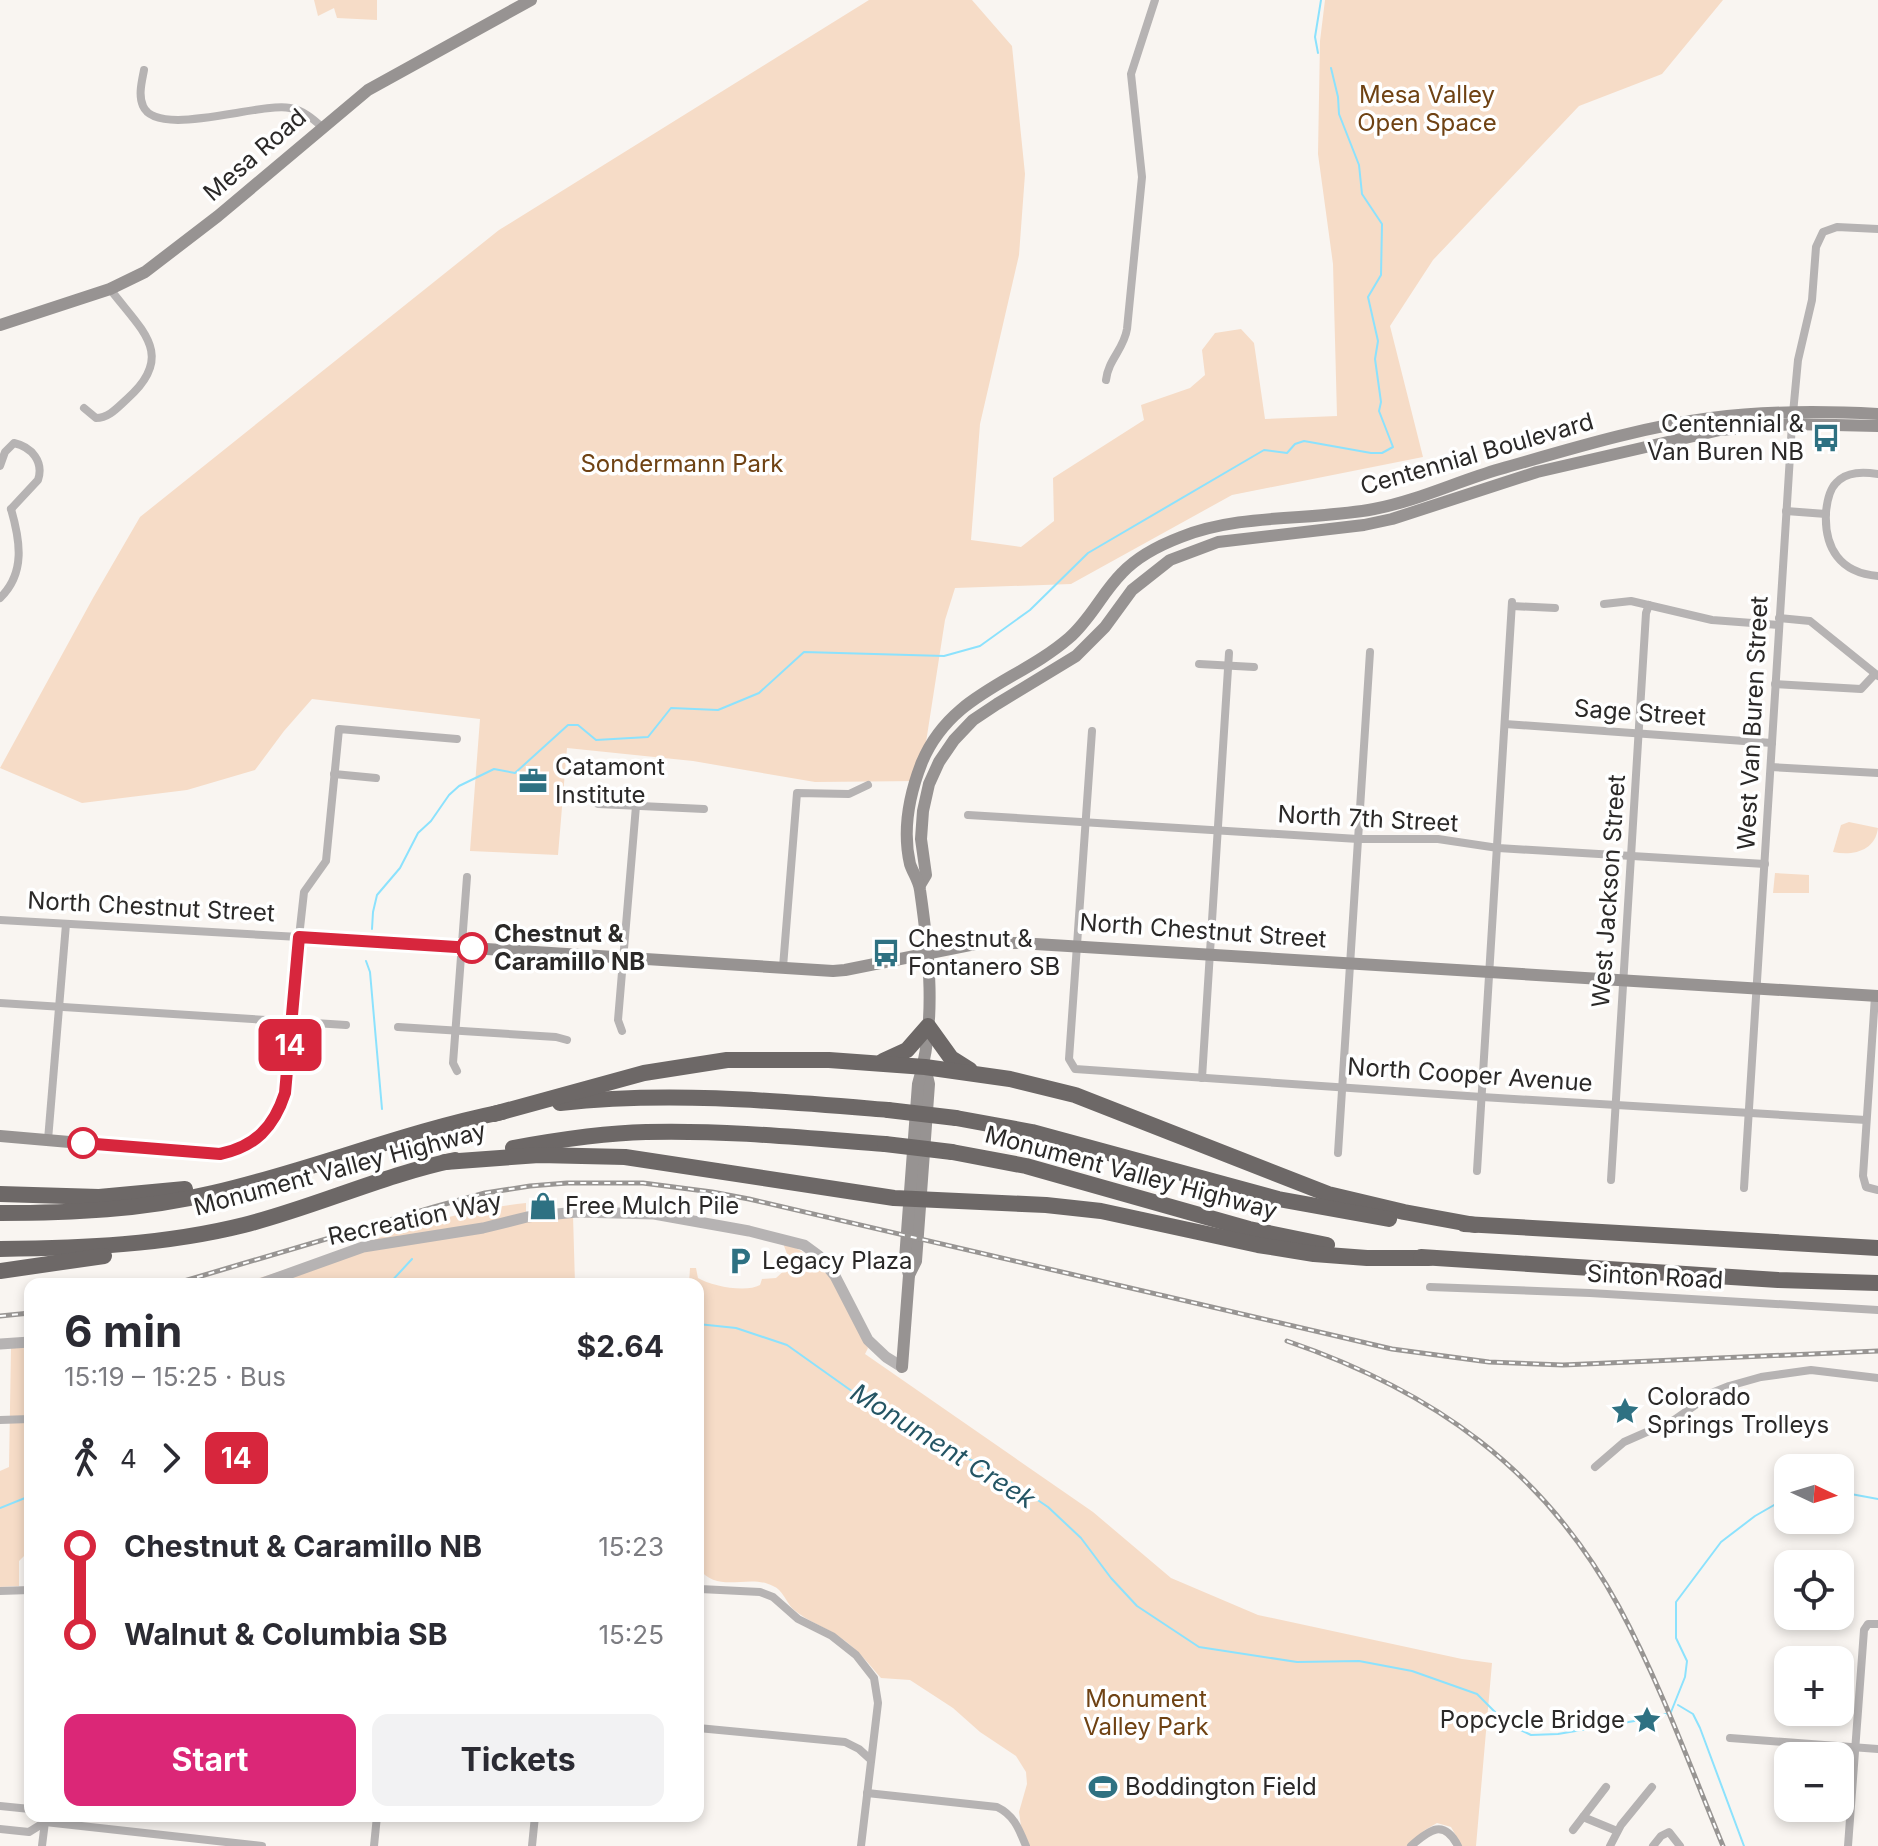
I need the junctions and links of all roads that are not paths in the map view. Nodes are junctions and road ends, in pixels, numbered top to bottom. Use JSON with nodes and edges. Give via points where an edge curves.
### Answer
{"nodes":[{"id":1,"x":531,"y":0,"type":"edge"},
{"id":2,"x":1155,"y":0,"type":"edge"},
{"id":3,"x":144,"y":70,"type":"dead end"},
{"id":4,"x":322,"y":127,"type":"junction"},
{"id":5,"x":1878,"y":229,"type":"edge"},
{"id":6,"x":110,"y":289,"type":"junction"},
{"id":7,"x":0,"y":325,"type":"edge"},
{"id":8,"x":1106,"y":380,"type":"dead end"},
{"id":9,"x":84,"y":408,"type":"dead end"},
{"id":10,"x":1878,"y":414,"type":"edge"},
{"id":11,"x":1792,"y":419,"type":"junction"},
{"id":12,"x":1878,"y":426,"type":"edge"},
{"id":13,"x":0,"y":466,"type":"edge"},
{"id":14,"x":1878,"y":474,"type":"edge"},
{"id":15,"x":0,"y":506,"type":"edge"},
{"id":16,"x":11,"y":509,"type":"junction"},
{"id":17,"x":1786,"y":511,"type":"junction"},
{"id":18,"x":1826,"y":514,"type":"junction"},
{"id":19,"x":1878,"y":576,"type":"edge"},
{"id":20,"x":0,"y":598,"type":"edge"},
{"id":21,"x":1604,"y":604,"type":"dead end"},
{"id":22,"x":1649,"y":605,"type":"junction"},
{"id":23,"x":1555,"y":608,"type":"dead end"},
{"id":24,"x":1779,"y":621,"type":"junction"},
{"id":25,"x":1370,"y":652,"type":"dead end"},
{"id":26,"x":1229,"y":653,"type":"dead end"},
{"id":27,"x":1199,"y":664,"type":"dead end"},
{"id":28,"x":1228,"y":666,"type":"junction"},
{"id":29,"x":1254,"y":667,"type":"dead end"},
{"id":30,"x":1877,"y":675,"type":"edge"},
{"id":31,"x":1775,"y":684,"type":"junction"},
{"id":32,"x":1505,"y":724,"type":"junction"},
{"id":33,"x":1092,"y":731,"type":"dead end"},
{"id":34,"x":1640,"y":733,"type":"junction"},
{"id":35,"x":457,"y":739,"type":"dead end"},
{"id":36,"x":1772,"y":743,"type":"junction"},
{"id":37,"x":1771,"y":767,"type":"junction"},
{"id":38,"x":1878,"y":773,"type":"edge"},
{"id":39,"x":334,"y":774,"type":"junction"},
{"id":40,"x":376,"y":778,"type":"dead end"},
{"id":41,"x":868,"y":785,"type":"dead end"},
{"id":42,"x":598,"y":804,"type":"dead end"},
{"id":43,"x":636,"y":806,"type":"junction"},
{"id":44,"x":704,"y":809,"type":"dead end"},
{"id":45,"x":968,"y":815,"type":"dead end"},
{"id":46,"x":1083,"y":823,"type":"junction"},
{"id":47,"x":1218,"y":830,"type":"junction"},
{"id":48,"x":1358,"y":839,"type":"junction"},
{"id":49,"x":1498,"y":848,"type":"junction"},
{"id":50,"x":1632,"y":856,"type":"junction"},
{"id":51,"x":1765,"y":864,"type":"junction"},
{"id":52,"x":467,"y":877,"type":"dead end"},
{"id":53,"x":920,"y":885,"type":"junction"},
{"id":54,"x":0,"y":920,"type":"edge"},
{"id":55,"x":66,"y":924,"type":"junction"},
{"id":56,"x":299,"y":937,"type":"junction"},
{"id":57,"x":1076,"y":945,"type":"junction"},
{"id":58,"x":463,"y":948,"type":"junction"},
{"id":59,"x":926,"y":954,"type":"junction"},
{"id":60,"x":1209,"y":954,"type":"junction"},
{"id":61,"x":623,"y":958,"type":"junction"},
{"id":62,"x":1350,"y":962,"type":"junction"},
{"id":63,"x":783,"y":967,"type":"junction"},
{"id":64,"x":1490,"y":972,"type":"junction"},
{"id":65,"x":1623,"y":982,"type":"junction"},
{"id":66,"x":1758,"y":990,"type":"junction"},
{"id":67,"x":1876,"y":996,"type":"edge"},
{"id":68,"x":0,"y":1003,"type":"edge"},
{"id":69,"x":59,"y":1006,"type":"junction"},
{"id":70,"x":292,"y":1021,"type":"junction"},
{"id":71,"x":346,"y":1025,"type":"dead end"},
{"id":72,"x":928,"y":1026,"type":"junction"},
{"id":73,"x":398,"y":1027,"type":"dead end"},
{"id":74,"x":457,"y":1030,"type":"junction"},
{"id":75,"x":622,"y":1031,"type":"dead end"},
{"id":76,"x":567,"y":1040,"type":"dead end"},
{"id":77,"x":877,"y":1063,"type":"junction"},
{"id":78,"x":925,"y":1067,"type":"junction"},
{"id":79,"x":457,"y":1071,"type":"dead end"},
{"id":80,"x":985,"y":1075,"type":"junction"},
{"id":81,"x":1202,"y":1078,"type":"junction"},
{"id":82,"x":1343,"y":1086,"type":"junction"},
{"id":83,"x":1873,"y":1088,"type":"edge"},
{"id":84,"x":1482,"y":1097,"type":"junction"},
{"id":85,"x":1615,"y":1104,"type":"junction"},
{"id":86,"x":1749,"y":1113,"type":"junction"},
{"id":87,"x":494,"y":1114,"type":"junction"},
{"id":88,"x":1866,"y":1120,"type":"junction"},
{"id":89,"x":0,"y":1136,"type":"edge"},
{"id":90,"x":48,"y":1140,"type":"junction"},
{"id":91,"x":1338,"y":1153,"type":"dead end"},
{"id":92,"x":445,"y":1162,"type":"junction"},
{"id":93,"x":1477,"y":1171,"type":"dead end"},
{"id":94,"x":1611,"y":1180,"type":"dead end"},
{"id":95,"x":254,"y":1183,"type":"junction"},
{"id":96,"x":1744,"y":1188,"type":"dead end"},
{"id":97,"x":1878,"y":1190,"type":"edge"},
{"id":98,"x":0,"y":1194,"type":"edge"},
{"id":99,"x":915,"y":1200,"type":"junction"},
{"id":100,"x":0,"y":1213,"type":"edge"},
{"id":101,"x":1475,"y":1225,"type":"junction"},
{"id":102,"x":206,"y":1233,"type":"junction"},
{"id":103,"x":1878,"y":1248,"type":"edge"},
{"id":104,"x":0,"y":1249,"type":"edge"},
{"id":105,"x":1429,"y":1258,"type":"junction"},
{"id":106,"x":0,"y":1271,"type":"edge"},
{"id":107,"x":277,"y":1278,"type":"edge"},
{"id":108,"x":1878,"y":1283,"type":"edge"},
{"id":109,"x":1430,"y":1287,"type":"dead end"},
{"id":110,"x":1878,"y":1310,"type":"edge"},
{"id":111,"x":24,"y":1342,"type":"edge"},
{"id":112,"x":0,"y":1344,"type":"edge"},
{"id":113,"x":902,"y":1367,"type":"joint"},
{"id":114,"x":1878,"y":1378,"type":"edge"},
{"id":115,"x":24,"y":1419,"type":"edge"},
{"id":116,"x":0,"y":1420,"type":"edge"},
{"id":117,"x":1595,"y":1467,"type":"dead end"},
{"id":118,"x":704,"y":1588,"type":"edge"},
{"id":119,"x":24,"y":1590,"type":"edge"},
{"id":120,"x":0,"y":1591,"type":"edge"},
{"id":121,"x":1873,"y":1624,"type":"edge"},
{"id":122,"x":704,"y":1729,"type":"edge"},
{"id":123,"x":1730,"y":1738,"type":"dead end"},
{"id":124,"x":1855,"y":1747,"type":"junction"},
{"id":125,"x":1878,"y":1749,"type":"edge"},
{"id":126,"x":870,"y":1759,"type":"junction"},
{"id":127,"x":1606,"y":1787,"type":"dead end"},
{"id":128,"x":1652,"y":1787,"type":"dead end"},
{"id":129,"x":867,"y":1793,"type":"junction"},
{"id":130,"x":0,"y":1806,"type":"edge"},
{"id":131,"x":24,"y":1808,"type":"edge"},
{"id":132,"x":1583,"y":1817,"type":"junction"},
{"id":133,"x":39,"y":1822,"type":"edge"},
{"id":134,"x":42,"y":1822,"type":"edge"},
{"id":135,"x":71,"y":1822,"type":"edge"},
{"id":136,"x":376,"y":1822,"type":"edge"},
{"id":137,"x":534,"y":1822,"type":"edge"},
{"id":138,"x":0,"y":1829,"type":"edge"},
{"id":139,"x":1573,"y":1830,"type":"dead end"},
{"id":140,"x":1617,"y":1831,"type":"junction"},
{"id":141,"x":203,"y":1843,"type":"edge"},
{"id":142,"x":42,"y":1846,"type":"edge"},
{"id":143,"x":262,"y":1846,"type":"edge"},
{"id":144,"x":374,"y":1846,"type":"edge"},
{"id":145,"x":532,"y":1846,"type":"edge"},
{"id":146,"x":861,"y":1846,"type":"edge"},
{"id":147,"x":1026,"y":1846,"type":"edge"},
{"id":148,"x":1411,"y":1846,"type":"edge"},
{"id":149,"x":1458,"y":1846,"type":"edge"},
{"id":150,"x":1610,"y":1846,"type":"edge"},
{"id":151,"x":1653,"y":1846,"type":"edge"},
{"id":152,"x":1680,"y":1846,"type":"edge"},
{"id":153,"x":1848,"y":1846,"type":"edge"}],
"edges":[{"from":1,"to":4,"type":"main road","name":"Mesa Road","via":[[394,73]]},
{"from":2,"to":8,"type":"street","via":[[1131,74],[1142,177],[1127,329]]},
{"from":3,"to":4,"type":"street","via":[[142,104],[158,119],[278,107],[302,112]]},
{"from":4,"to":6,"type":"main road","name":"Mesa Road","via":[[178,249]]},
{"from":5,"to":11,"type":"street","name":"West Van Buren Street","via":[[1837,227],[1823,232],[1816,247]]},
{"from":6,"to":7,"type":"main road","name":"Mesa Road"},
{"from":6,"to":9,"type":"street","via":[[145,336],[152,370],[143,385],[105,417],[93,417]]},
{"from":10,"to":11,"type":"main road","name":"Centennial Boulevard"},
{"from":11,"to":12,"type":"main road","name":"Centennial Boulevard"},
{"from":11,"to":17,"type":"street","name":"West Van Buren Street"},
{"from":11,"to":53,"type":"main road","name":"Centennial Boulevard","via":[[1537,472],[1392,519],[1218,542],[1170,560],[1132,590],[1076,656],[973,720],[954,740],[929,784],[921,839],[926,875]]},
{"from":11,"to":53,"type":"main road","name":"Centennial Boulevard","via":[[1709,418],[1548,455],[1385,506],[1206,529],[1152,550],[1122,573],[1066,641],[977,695],[932,742],[906,819],[911,868]]},
{"from":13,"to":16,"type":"street","via":[[14,443],[31,452],[41,469],[38,480]]},
{"from":14,"to":18,"type":"street","via":[[1840,480],[1829,495]]},
{"from":15,"to":16,"type":"street"},
{"from":16,"to":20,"type":"street","via":[[20,555],[15,577]]},
{"from":17,"to":18,"type":"street"},
{"from":17,"to":24,"type":"street","name":"West Van Buren Street"},
{"from":18,"to":19,"type":"street","via":[[1828,544],[1836,557],[1847,568]]},
{"from":21,"to":22,"type":"street"},
{"from":22,"to":24,"type":"street","via":[[1712,620]]},
{"from":22,"to":34,"type":"street","name":"West Jackson Street"},
{"from":23,"to":32,"type":"street","via":[[1512,604]]},
{"from":24,"to":30,"type":"street","via":[[1810,621]]},
{"from":24,"to":31,"type":"street","name":"West Van Buren Street"},
{"from":25,"to":48,"type":"street"},
{"from":26,"to":28,"type":"street"},
{"from":27,"to":28,"type":"street"},
{"from":28,"to":29,"type":"street"},
{"from":28,"to":47,"type":"street"},
{"from":30,"to":31,"type":"street","via":[[1861,689]]},
{"from":31,"to":36,"type":"street","name":"West Van Buren Street"},
{"from":32,"to":34,"type":"street","name":"Sage Street"},
{"from":32,"to":49,"type":"street"},
{"from":33,"to":46,"type":"street"},
{"from":34,"to":36,"type":"street","name":"Sage Street"},
{"from":34,"to":50,"type":"street","name":"West Jackson Street"},
{"from":35,"to":39,"type":"street","via":[[339,729]]},
{"from":36,"to":37,"type":"street","name":"West Van Buren Street"},
{"from":37,"to":38,"type":"street"},
{"from":37,"to":51,"type":"street","name":"West Van Buren Street"},
{"from":39,"to":40,"type":"street"},
{"from":39,"to":56,"type":"street","via":[[326,861],[304,892]]},
{"from":41,"to":63,"type":"street","via":[[849,794],[797,793]]},
{"from":42,"to":43,"type":"street"},
{"from":43,"to":44,"type":"street"},
{"from":43,"to":61,"type":"street"},
{"from":45,"to":46,"type":"street","name":"North 7th Street"},
{"from":46,"to":47,"type":"street","name":"North 7th Street"},
{"from":46,"to":57,"type":"street"},
{"from":47,"to":48,"type":"street","name":"North 7th Street"},
{"from":47,"to":60,"type":"street"},
{"from":48,"to":49,"type":"street","name":"North 7th Street","via":[[1438,839]]},
{"from":48,"to":62,"type":"street"},
{"from":49,"to":50,"type":"street","name":"North 7th Street"},
{"from":49,"to":64,"type":"street"},
{"from":50,"to":51,"type":"street","name":"North 7th Street"},
{"from":50,"to":65,"type":"street","name":"West Jackson Street"},
{"from":51,"to":66,"type":"street","name":"West Van Buren Street"},
{"from":52,"to":58,"type":"street"},
{"from":53,"to":59,"type":"main road","name":"Centennial Boulevard"},
{"from":54,"to":55,"type":"street","name":"North Chestnut Street"},
{"from":55,"to":56,"type":"street","name":"North Chestnut Street"},
{"from":55,"to":69,"type":"street"},
{"from":56,"to":58,"type":"main road","name":"North Chestnut Street"},
{"from":56,"to":70,"type":"main road"},
{"from":57,"to":59,"type":"main road","name":"North Chestnut Street","via":[[990,942]]},
{"from":57,"to":60,"type":"main road","name":"North Chestnut Street"},
{"from":57,"to":81,"type":"street","name":"North Cooper Avenue","via":[[1072,1067]]},
{"from":58,"to":61,"type":"main road","name":"North Chestnut Street"},
{"from":58,"to":74,"type":"street"},
{"from":59,"to":63,"type":"main road","name":"North Chestnut Street","via":[[845,970]]},
{"from":59,"to":72,"type":"main road","name":"Centennial Boulevard"},
{"from":60,"to":62,"type":"main road","name":"North Chestnut Street"},
{"from":60,"to":81,"type":"street"},
{"from":61,"to":63,"type":"main road","name":"North Chestnut Street"},
{"from":61,"to":75,"type":"street","via":[[618,1020]]},
{"from":62,"to":64,"type":"main road","name":"North Chestnut Street"},
{"from":62,"to":82,"type":"street"},
{"from":64,"to":65,"type":"main road","name":"North Chestnut Street"},
{"from":64,"to":84,"type":"street"},
{"from":65,"to":66,"type":"main road","name":"North Chestnut Street"},
{"from":65,"to":85,"type":"street","name":"West Jackson Street"},
{"from":66,"to":67,"type":"main road","name":"North Chestnut Street"},
{"from":66,"to":86,"type":"street","name":"West Van Buren Street"},
{"from":67,"to":83,"type":"street"},
{"from":68,"to":69,"type":"street"},
{"from":69,"to":70,"type":"street"},
{"from":69,"to":90,"type":"street"},
{"from":70,"to":71,"type":"street"},
{"from":70,"to":90,"type":"main road","via":[[281,1105],[269,1127],[251,1143],[208,1154]]},
{"from":72,"to":77,"type":"highway","via":[[907,1050]]},
{"from":72,"to":78,"type":"main road","name":"Centennial Boulevard"},
{"from":72,"to":80,"type":"highway","via":[[951,1058]]},
{"from":73,"to":74,"type":"street"},
{"from":74,"to":76,"type":"street"},
{"from":74,"to":79,"type":"street"},
{"from":77,"to":78,"type":"highway"},
{"from":77,"to":87,"type":"highway","via":[[769,1058],[704,1063],[616,1080]]},
{"from":78,"to":80,"type":"highway"},
{"from":78,"to":99,"type":"main road","name":"Centennial Boulevard","via":[[929,1084]]},
{"from":80,"to":101,"type":"highway","via":[[1097,1102],[1328,1194]]},
{"from":81,"to":82,"type":"street","name":"North Cooper Avenue"},
{"from":82,"to":84,"type":"street","name":"North Cooper Avenue"},
{"from":82,"to":91,"type":"street"},
{"from":83,"to":88,"type":"street"},
{"from":84,"to":85,"type":"street","name":"North Cooper Avenue"},
{"from":84,"to":93,"type":"street"},
{"from":85,"to":86,"type":"street","name":"North Cooper Avenue"},
{"from":85,"to":94,"type":"street","name":"West Jackson Street"},
{"from":86,"to":88,"type":"street","name":"North Cooper Avenue"},
{"from":86,"to":96,"type":"street","name":"West Van Buren Street"},
{"from":87,"to":95,"type":"highway","name":"Monument Valley Highway"},
{"from":87,"to":101,"type":"highway","name":"Monument Valley Highway","bridge":true,"via":[[657,1096],[888,1110],[1032,1132],[1300,1204],[1389,1219]]},
{"from":88,"to":97,"type":"street","via":[[1863,1176],[1866,1187]]},
{"from":89,"to":90,"type":"main road"},
{"from":92,"to":99,"type":"highway","via":[[539,1155],[625,1157]]},
{"from":92,"to":102,"type":"highway","name":"Monument Valley Highway"},
{"from":92,"to":105,"type":"highway","name":"Monument Valley Highway","bridge":true,"via":[[553,1141],[644,1132],[885,1144],[1026,1166],[1286,1238]]},
{"from":95,"to":98,"type":"highway","via":[[99,1197]]},
{"from":95,"to":100,"type":"highway","name":"Monument Valley Highway","via":[[128,1209]]},
{"from":99,"to":105,"type":"highway","via":[[1083,1208],[1294,1251]]},
{"from":99,"to":113,"type":"main road","name":"Centennial Boulevard","via":[[916,1261],[909,1275]]},
{"from":101,"to":103,"type":"highway","name":"Monument Valley Highway"},
{"from":102,"to":104,"type":"highway","name":"Monument Valley Highway","via":[[87,1248]]},
{"from":102,"to":106,"type":"highway","via":[[149,1250]]},
{"from":105,"to":108,"type":"highway","name":"Monument Valley Highway"},
{"from":107,"to":113,"type":"street","name":"Recreation Way","via":[[363,1247],[527,1217],[654,1214],[804,1245],[835,1276],[868,1340]]},
{"from":109,"to":110,"type":"street","name":"Sinton Road"},
{"from":111,"to":112,"type":"street"},
{"from":114,"to":117,"type":"street","via":[[1811,1370],[1737,1383],[1624,1442]]},
{"from":115,"to":116,"type":"street"},
{"from":118,"to":126,"type":"street","via":[[768,1594],[849,1649],[877,1686]]},
{"from":119,"to":120,"type":"street"},
{"from":121,"to":124,"type":"street","via":[[1864,1630]]},
{"from":122,"to":126,"type":"street","via":[[845,1742]]},
{"from":123,"to":124,"type":"street"},
{"from":124,"to":125,"type":"street"},
{"from":124,"to":153,"type":"street"},
{"from":126,"to":129,"type":"street"},
{"from":127,"to":132,"type":"street"},
{"from":128,"to":140,"type":"street"},
{"from":129,"to":146,"type":"street"},
{"from":129,"to":147,"type":"street","via":[[997,1807],[1010,1814]]},
{"from":130,"to":131,"type":"street"},
{"from":132,"to":139,"type":"street"},
{"from":132,"to":140,"type":"street"},
{"from":133,"to":138,"type":"street","via":[[29,1832]]},
{"from":134,"to":142,"type":"street"},
{"from":135,"to":141,"type":"street"},
{"from":136,"to":144,"type":"street"},
{"from":137,"to":145,"type":"street"},
{"from":140,"to":150,"type":"street"},
{"from":141,"to":143,"type":"street"},
{"from":148,"to":149,"type":"street","via":[[1440,1829],[1449,1831]]},
{"from":151,"to":152,"type":"street","via":[[1669,1832]]}]}
